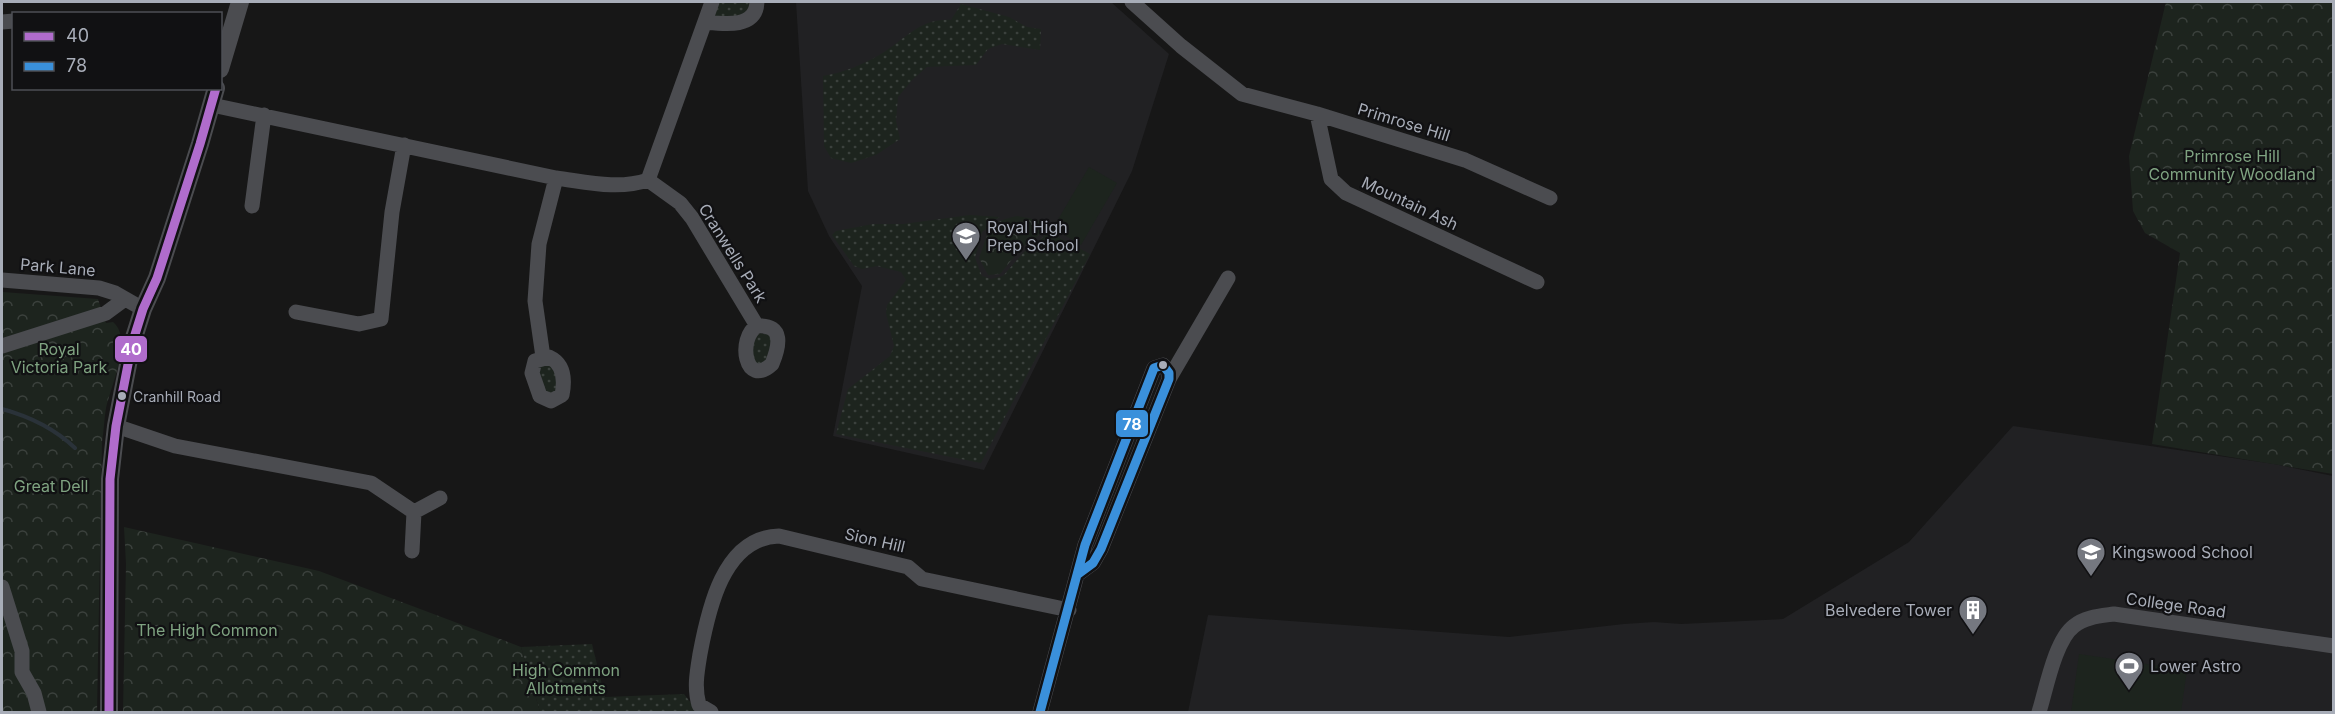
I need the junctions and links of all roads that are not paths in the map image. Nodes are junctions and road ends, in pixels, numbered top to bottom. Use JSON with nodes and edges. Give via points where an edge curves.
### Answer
{"nodes":[{"id":1,"x":240,"y":2,"type":"edge"},
{"id":2,"x":712,"y":2,"type":"edge"},
{"id":3,"x":757,"y":2,"type":"edge"},
{"id":4,"x":1132,"y":2,"type":"edge"},
{"id":5,"x":705,"y":22,"type":"junction"},
{"id":6,"x":224,"y":41,"type":"edge"},
{"id":7,"x":214,"y":97,"type":"edge"},
{"id":8,"x":1317,"y":114,"type":"junction"},
{"id":9,"x":264,"y":116,"type":"junction"},
{"id":10,"x":404,"y":145,"type":"junction"},
{"id":11,"x":556,"y":178,"type":"junction"},
{"id":12,"x":648,"y":180,"type":"junction"},
{"id":13,"x":1550,"y":198,"type":"dead end"},
{"id":14,"x":252,"y":206,"type":"dead end"},
{"id":15,"x":1228,"y":278,"type":"dead end"},
{"id":16,"x":2,"y":280,"type":"edge"},
{"id":17,"x":1537,"y":282,"type":"dead end"},
{"id":18,"x":124,"y":299,"type":"junction"},
{"id":19,"x":143,"y":309,"type":"junction"},
{"id":20,"x":296,"y":312,"type":"dead end"},
{"id":21,"x":757,"y":326,"type":"dead end"},
{"id":22,"x":2,"y":346,"type":"edge"},
{"id":23,"x":543,"y":357,"type":"dead end"},
{"id":24,"x":116,"y":426,"type":"junction"},
{"id":25,"x":440,"y":498,"type":"dead end"},
{"id":26,"x":414,"y":512,"type":"junction"},
{"id":27,"x":412,"y":551,"type":"dead end"},
{"id":28,"x":2,"y":587,"type":"edge"},
{"id":29,"x":1069,"y":610,"type":"junction"},
{"id":30,"x":2334,"y":646,"type":"edge"},
{"id":31,"x":39,"y":712,"type":"edge"},
{"id":32,"x":109,"y":712,"type":"edge"},
{"id":33,"x":711,"y":712,"type":"edge"},
{"id":34,"x":1040,"y":712,"type":"edge"},
{"id":35,"x":2039,"y":712,"type":"edge"}],
"edges":[{"from":1,"to":6,"type":"street"},
{"from":2,"to":5,"type":"street"},
{"from":3,"to":5,"type":"street","via":[[748,19],[734,25]]},
{"from":4,"to":8,"type":"street","name":"Primrose Hill","via":[[1242,94]]},
{"from":5,"to":12,"type":"street"},
{"from":7,"to":9,"type":"street"},
{"from":7,"to":19,"type":"street","via":[[157,278]]},
{"from":8,"to":13,"type":"street","name":"Primrose Hill","via":[[1465,160]]},
{"from":8,"to":17,"type":"street","name":"Mountain Ash","via":[[1331,178],[1346,193]]},
{"from":9,"to":10,"type":"street"},
{"from":9,"to":14,"type":"street"},
{"from":10,"to":11,"type":"street"},
{"from":10,"to":20,"type":"street","via":[[392,212],[386,321],[359,324]]},
{"from":11,"to":12,"type":"street","via":[[626,186]]},
{"from":11,"to":23,"type":"street","via":[[539,244],[535,301]]},
{"from":12,"to":21,"type":"street","name":"Cranwells Park","via":[[680,202],[692,218]]},
{"from":15,"to":29,"type":"street","via":[[1169,379],[1163,365],[1154,368],[1085,545]]},
{"from":16,"to":18,"type":"street","name":"Park Lane","via":[[99,288]]},
{"from":18,"to":19,"type":"street","name":"Park Lane"},
{"from":18,"to":22,"type":"street","via":[[106,313]]},
{"from":19,"to":24,"type":"street"},
{"from":24,"to":26,"type":"street","via":[[175,446],[371,483]]},
{"from":24,"to":32,"type":"street","via":[[110,479]]},
{"from":25,"to":26,"type":"street"},
{"from":26,"to":27,"type":"street"},
{"from":28,"to":31,"type":"street","via":[[22,651],[22,672]]},
{"from":29,"to":33,"type":"street","name":"Sion Hill","via":[[922,579],[908,567],[779,536],[761,538],[731,563],[707,617],[696,688],[699,706]]},
{"from":29,"to":34,"type":"street"},
{"from":30,"to":35,"type":"street","name":"College Road","via":[[2114,614],[2091,617],[2073,626],[2060,643]]}]}
